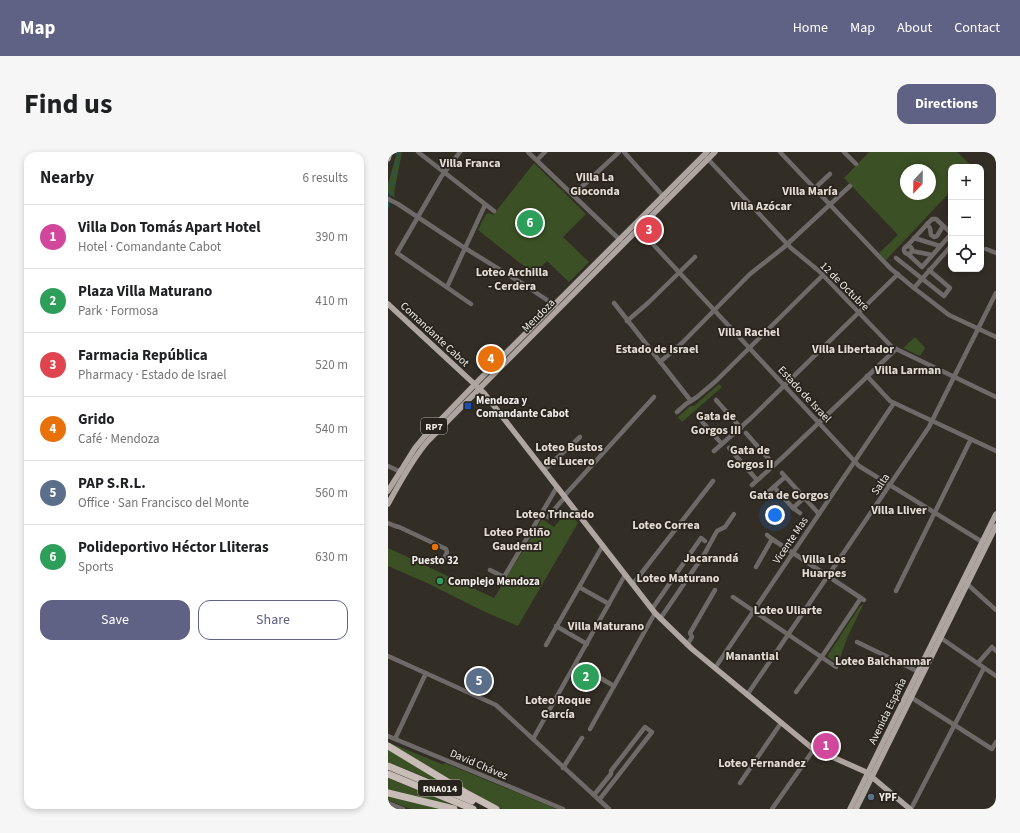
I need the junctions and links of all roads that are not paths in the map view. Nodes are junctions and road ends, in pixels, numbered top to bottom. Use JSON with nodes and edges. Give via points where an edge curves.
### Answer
{"nodes":[{"id":1,"x":390,"y":152,"type":"edge"},
{"id":2,"x":418,"y":152,"type":"edge"},
{"id":3,"x":460,"y":152,"type":"edge"},
{"id":4,"x":528,"y":152,"type":"edge"},
{"id":5,"x":545,"y":152,"type":"edge"},
{"id":6,"x":618,"y":152,"type":"edge"},
{"id":7,"x":624,"y":152,"type":"edge"},
{"id":8,"x":780,"y":152,"type":"edge"},
{"id":9,"x":844,"y":152,"type":"edge"},
{"id":10,"x":709,"y":154,"type":"edge"},
{"id":11,"x":388,"y":159,"type":"edge"},
{"id":12,"x":536,"y":160,"type":"junction"},
{"id":13,"x":856,"y":164,"type":"dead end"},
{"id":14,"x":444,"y":173,"type":"junction"},
{"id":15,"x":830,"y":174,"type":"dead end"},
{"id":16,"x":850,"y":186,"type":"dead end"},
{"id":17,"x":815,"y":188,"type":"junction"},
{"id":18,"x":573,"y":194,"type":"junction"},
{"id":19,"x":665,"y":198,"type":"junction"},
{"id":20,"x":388,"y":199,"type":"edge"},
{"id":21,"x":830,"y":204,"type":"junction"},
{"id":22,"x":485,"y":205,"type":"junction"},
{"id":23,"x":494,"y":211,"type":"dead end"},
{"id":24,"x":418,"y":217,"type":"junction"},
{"id":25,"x":927,"y":224,"type":"junction"},
{"id":26,"x":943,"y":226,"type":"junction"},
{"id":27,"x":636,"y":227,"type":"junction"},
{"id":28,"x":948,"y":230,"type":"edge"},
{"id":29,"x":948,"y":236,"type":"edge"},
{"id":30,"x":914,"y":238,"type":"junction"},
{"id":31,"x":621,"y":242,"type":"junction"},
{"id":32,"x":787,"y":244,"type":"junction"},
{"id":33,"x":940,"y":246,"type":"junction"},
{"id":34,"x":465,"y":248,"type":"junction"},
{"id":35,"x":948,"y":249,"type":"edge"},
{"id":36,"x":986,"y":249,"type":"dead end"},
{"id":37,"x":910,"y":253,"type":"junction"},
{"id":38,"x":996,"y":253,"type":"edge"},
{"id":39,"x":932,"y":255,"type":"junction"},
{"id":40,"x":694,"y":257,"type":"dead end"},
{"id":41,"x":896,"y":258,"type":"dead end"},
{"id":42,"x":929,"y":270,"type":"junction"},
{"id":43,"x":679,"y":272,"type":"junction"},
{"id":44,"x":898,"y":274,"type":"junction"},
{"id":45,"x":823,"y":275,"type":"junction"},
{"id":46,"x":922,"y":278,"type":"junction"},
{"id":47,"x":447,"y":287,"type":"junction"},
{"id":48,"x":914,"y":288,"type":"junction"},
{"id":49,"x":996,"y":293,"type":"edge"},
{"id":50,"x":388,"y":304,"type":"edge"},
{"id":51,"x":471,"y":304,"type":"dead end"},
{"id":52,"x":614,"y":304,"type":"dead end"},
{"id":53,"x":557,"y":306,"type":"junction"},
{"id":54,"x":715,"y":310,"type":"junction"},
{"id":55,"x":859,"y":312,"type":"junction"},
{"id":56,"x":627,"y":321,"type":"junction"},
{"id":57,"x":978,"y":329,"type":"junction"},
{"id":58,"x":996,"y":337,"type":"edge"},
{"id":59,"x":749,"y":348,"type":"junction"},
{"id":60,"x":896,"y":348,"type":"junction"},
{"id":61,"x":660,"y":362,"type":"junction"},
{"id":62,"x":867,"y":376,"type":"junction"},
{"id":63,"x":955,"y":377,"type":"junction"},
{"id":64,"x":784,"y":385,"type":"junction"},
{"id":65,"x":477,"y":386,"type":"junction"},
{"id":66,"x":654,"y":397,"type":"dead end"},
{"id":67,"x":996,"y":397,"type":"edge"},
{"id":68,"x":716,"y":400,"type":"dead end"},
{"id":69,"x":691,"y":401,"type":"junction"},
{"id":70,"x":894,"y":403,"type":"junction"},
{"id":71,"x":677,"y":412,"type":"dead end"},
{"id":72,"x":697,"y":416,"type":"dead end"},
{"id":73,"x":933,"y":421,"type":"junction"},
{"id":74,"x":819,"y":422,"type":"junction"},
{"id":75,"x":740,"y":428,"type":"junction"},
{"id":76,"x":746,"y":433,"type":"dead end"},
{"id":77,"x":580,"y":437,"type":"dead end"},
{"id":78,"x":971,"y":439,"type":"junction"},
{"id":79,"x":722,"y":444,"type":"junction"},
{"id":80,"x":729,"y":448,"type":"dead end"},
{"id":81,"x":714,"y":451,"type":"dead end"},
{"id":82,"x":996,"y":451,"type":"edge"},
{"id":83,"x":855,"y":461,"type":"junction"},
{"id":84,"x":774,"y":465,"type":"junction"},
{"id":85,"x":388,"y":466,"type":"edge"},
{"id":86,"x":544,"y":470,"type":"junction"},
{"id":87,"x":403,"y":473,"type":"junction"},
{"id":88,"x":757,"y":480,"type":"junction"},
{"id":89,"x":713,"y":481,"type":"dead end"},
{"id":90,"x":752,"y":485,"type":"dead end"},
{"id":91,"x":890,"y":485,"type":"junction"},
{"id":92,"x":557,"y":487,"type":"junction"},
{"id":93,"x":774,"y":487,"type":"junction"},
{"id":94,"x":388,"y":492,"type":"edge"},
{"id":95,"x":767,"y":493,"type":"dead end"},
{"id":96,"x":565,"y":497,"type":"junction"},
{"id":97,"x":804,"y":498,"type":"junction"},
{"id":98,"x":388,"y":504,"type":"edge"},
{"id":99,"x":793,"y":508,"type":"junction"},
{"id":100,"x":800,"y":513,"type":"dead end"},
{"id":101,"x":935,"y":513,"type":"junction"},
{"id":102,"x":734,"y":514,"type":"dead end"},
{"id":103,"x":819,"y":514,"type":"junction"},
{"id":104,"x":996,"y":514,"type":"edge"},
{"id":105,"x":548,"y":516,"type":"dead end"},
{"id":106,"x":388,"y":523,"type":"edge"},
{"id":107,"x":995,"y":524,"type":"edge"},
{"id":108,"x":767,"y":535,"type":"dead end"},
{"id":109,"x":772,"y":539,"type":"junction"},
{"id":110,"x":705,"y":541,"type":"dead end"},
{"id":111,"x":984,"y":544,"type":"junction"},
{"id":112,"x":603,"y":546,"type":"junction"},
{"id":113,"x":793,"y":552,"type":"junction"},
{"id":114,"x":443,"y":562,"type":"dead end"},
{"id":115,"x":756,"y":567,"type":"dead end"},
{"id":116,"x":490,"y":570,"type":"dead end"},
{"id":117,"x":626,"y":575,"type":"junction"},
{"id":118,"x":828,"y":576,"type":"junction"},
{"id":119,"x":965,"y":582,"type":"junction"},
{"id":120,"x":633,"y":584,"type":"junction"},
{"id":121,"x":579,"y":587,"type":"junction"},
{"id":122,"x":715,"y":590,"type":"dead end"},
{"id":123,"x":896,"y":591,"type":"dead end"},
{"id":124,"x":733,"y":597,"type":"dead end"},
{"id":125,"x":609,"y":604,"type":"junction"},
{"id":126,"x":996,"y":610,"type":"edge"},
{"id":127,"x":654,"y":611,"type":"junction"},
{"id":128,"x":753,"y":611,"type":"junction"},
{"id":129,"x":660,"y":619,"type":"junction"},
{"id":130,"x":556,"y":626,"type":"junction"},
{"id":131,"x":788,"y":635,"type":"junction"},
{"id":132,"x":938,"y":636,"type":"junction"},
{"id":133,"x":857,"y":642,"type":"dead end"},
{"id":134,"x":587,"y":644,"type":"junction"},
{"id":135,"x":546,"y":645,"type":"dead end"},
{"id":136,"x":687,"y":645,"type":"junction"},
{"id":137,"x":996,"y":651,"type":"edge"},
{"id":138,"x":388,"y":656,"type":"edge"},
{"id":139,"x":821,"y":657,"type":"junction"},
{"id":140,"x":978,"y":663,"type":"junction"},
{"id":141,"x":576,"y":664,"type":"junction"},
{"id":142,"x":715,"y":668,"type":"junction"},
{"id":143,"x":836,"y":668,"type":"dead end"},
{"id":144,"x":984,"y":668,"type":"junction"},
{"id":145,"x":426,"y":673,"type":"junction"},
{"id":146,"x":920,"y":673,"type":"junction"},
{"id":147,"x":996,"y":674,"type":"edge"},
{"id":148,"x":614,"y":686,"type":"junction"},
{"id":149,"x":796,"y":692,"type":"dead end"},
{"id":150,"x":748,"y":695,"type":"junction"},
{"id":151,"x":908,"y":696,"type":"junction"},
{"id":152,"x":781,"y":723,"type":"junction"},
{"id":153,"x":954,"y":725,"type":"junction"},
{"id":154,"x":590,"y":729,"type":"dead end"},
{"id":155,"x":388,"y":736,"type":"edge"},
{"id":156,"x":582,"y":738,"type":"dead end"},
{"id":157,"x":395,"y":739,"type":"junction"},
{"id":158,"x":533,"y":739,"type":"junction"},
{"id":159,"x":996,"y":742,"type":"edge"},
{"id":160,"x":388,"y":746,"type":"edge"},
{"id":161,"x":814,"y":749,"type":"junction"},
{"id":162,"x":388,"y":766,"type":"edge"},
{"id":163,"x":563,"y":768,"type":"junction"},
{"id":164,"x":388,"y":774,"type":"edge"},
{"id":165,"x":869,"y":775,"type":"junction"},
{"id":166,"x":740,"y":783,"type":"dead end"},
{"id":167,"x":388,"y":793,"type":"edge"},
{"id":168,"x":594,"y":795,"type":"junction"},
{"id":169,"x":599,"y":800,"type":"junction"},
{"id":170,"x":388,"y":803,"type":"edge"},
{"id":171,"x":403,"y":809,"type":"edge"},
{"id":172,"x":454,"y":809,"type":"edge"},
{"id":173,"x":473,"y":809,"type":"edge"},
{"id":174,"x":492,"y":809,"type":"edge"},
{"id":175,"x":496,"y":809,"type":"edge"},
{"id":176,"x":563,"y":809,"type":"edge"},
{"id":177,"x":609,"y":809,"type":"edge"},
{"id":178,"x":772,"y":809,"type":"edge"},
{"id":179,"x":850,"y":809,"type":"edge"},
{"id":180,"x":856,"y":809,"type":"edge"},
{"id":181,"x":910,"y":809,"type":"edge"}],
"edges":[{"from":1,"to":11,"type":"main road"},
{"from":2,"to":14,"type":"street"},
{"from":3,"to":14,"type":"street"},
{"from":4,"to":12,"type":"street"},
{"from":5,"to":12,"type":"street"},
{"from":6,"to":18,"type":"street"},
{"from":7,"to":19,"type":"street"},
{"from":8,"to":17,"type":"street"},
{"from":9,"to":13,"type":"street"},
{"from":10,"to":19,"type":"main road","name":"Mendoza","number":"RP7"},
{"from":10,"to":32,"type":"street","name":"12 de Octubre"},
{"from":12,"to":18,"type":"street"},
{"from":14,"to":22,"type":"street"},
{"from":14,"to":24,"type":"street"},
{"from":15,"to":17,"type":"street"},
{"from":16,"to":21,"type":"street"},
{"from":17,"to":21,"type":"street"},
{"from":18,"to":31,"type":"street"},
{"from":19,"to":27,"type":"main road","name":"Mendoza","number":"RP7"},
{"from":20,"to":24,"type":"street"},
{"from":21,"to":32,"type":"street"},
{"from":21,"to":44,"type":"street"},
{"from":22,"to":23,"type":"street"},
{"from":22,"to":34,"type":"street"},
{"from":24,"to":34,"type":"street"},
{"from":24,"to":47,"type":"street","via":[[397,253]]},
{"from":25,"to":26,"type":"street","via":[[935,219]]},
{"from":25,"to":26,"type":"street","via":[[930,235],[934,237]]},
{"from":25,"to":30,"type":"street"},
{"from":26,"to":28,"type":"street"},
{"from":27,"to":31,"type":"main road","name":"Mendoza","number":"RP7"},
{"from":27,"to":43,"type":"street","name":"Estado de Israel"},
{"from":29,"to":33,"type":"street"},
{"from":30,"to":33,"type":"street"},
{"from":30,"to":37,"type":"street","via":[[904,251]]},
{"from":31,"to":53,"type":"main road","name":"Mendoza","number":"RP7"},
{"from":32,"to":45,"type":"street","name":"12 de Octubre"},
{"from":32,"to":54,"type":"street","via":[[750,274]]},
{"from":33,"to":39,"type":"street"},
{"from":34,"to":47,"type":"street"},
{"from":34,"to":53,"type":"street"},
{"from":35,"to":42,"type":"street"},
{"from":36,"to":38,"type":"street"},
{"from":37,"to":39,"type":"street"},
{"from":37,"to":39,"type":"street","via":[[922,267]]},
{"from":40,"to":43,"type":"street"},
{"from":41,"to":46,"type":"street"},
{"from":42,"to":46,"type":"street"},
{"from":42,"to":46,"type":"street","via":[[950,288],[944,296]]},
{"from":43,"to":54,"type":"street","name":"Estado de Israel"},
{"from":43,"to":56,"type":"street"},
{"from":44,"to":48,"type":"street"},
{"from":44,"to":55,"type":"street"},
{"from":45,"to":55,"type":"street","name":"12 de Octubre"},
{"from":45,"to":59,"type":"street"},
{"from":46,"to":48,"type":"street"},
{"from":47,"to":51,"type":"street"},
{"from":48,"to":57,"type":"street","via":[[949,315]]},
{"from":49,"to":57,"type":"street","name":"Salta"},
{"from":50,"to":65,"type":"main road","name":"Comandante Cabot"},
{"from":52,"to":56,"type":"street"},
{"from":53,"to":65,"type":"main road","name":"Mendoza","number":"RP7"},
{"from":54,"to":59,"type":"street","name":"Estado de Israel"},
{"from":54,"to":61,"type":"street"},
{"from":55,"to":60,"type":"street","name":"12 de Octubre","via":[[892,347]]},
{"from":55,"to":64,"type":"street"},
{"from":56,"to":61,"type":"street"},
{"from":57,"to":58,"type":"street"},
{"from":57,"to":63,"type":"street","name":"Salta"},
{"from":59,"to":64,"type":"street","name":"Estado de Israel"},
{"from":59,"to":69,"type":"street","via":[[716,381]]},
{"from":60,"to":62,"type":"street"},
{"from":60,"to":63,"type":"street","name":"12 de Octubre"},
{"from":61,"to":69,"type":"street"},
{"from":62,"to":70,"type":"street"},
{"from":62,"to":74,"type":"street"},
{"from":63,"to":67,"type":"street","name":"12 de Octubre"},
{"from":63,"to":73,"type":"street","name":"Salta"},
{"from":64,"to":74,"type":"street","name":"Estado de Israel"},
{"from":64,"to":75,"type":"street"},
{"from":65,"to":86,"type":"main road","name":"Comandante Cabot"},
{"from":65,"to":87,"type":"main road","name":"Mendoza","number":"RP7"},
{"from":66,"to":96,"type":"street"},
{"from":68,"to":75,"type":"street"},
{"from":69,"to":71,"type":"street"},
{"from":70,"to":73,"type":"street"},
{"from":70,"to":83,"type":"street","name":"Vicente Mas"},
{"from":72,"to":79,"type":"street"},
{"from":73,"to":78,"type":"street"},
{"from":73,"to":91,"type":"street","name":"Salta"},
{"from":74,"to":83,"type":"street","name":"Estado de Israel"},
{"from":74,"to":84,"type":"street"},
{"from":75,"to":79,"type":"street"},
{"from":76,"to":84,"type":"street"},
{"from":77,"to":86,"type":"street"},
{"from":78,"to":82,"type":"street"},
{"from":78,"to":101,"type":"street"},
{"from":79,"to":81,"type":"street"},
{"from":80,"to":88,"type":"street"},
{"from":83,"to":91,"type":"street","name":"Estado de Israel"},
{"from":83,"to":103,"type":"street","name":"Vicente Mas"},
{"from":84,"to":88,"type":"street"},
{"from":85,"to":87,"type":"street"},
{"from":86,"to":92,"type":"main road","name":"Comandante Cabot"},
{"from":87,"to":94,"type":"main road","name":"Mendoza","number":"RP7"},
{"from":87,"to":98,"type":"main road","name":"Mendoza","number":"RP7"},
{"from":88,"to":90,"type":"street"},
{"from":89,"to":120,"type":"street"},
{"from":91,"to":101,"type":"street","name":"Estado de Israel"},
{"from":91,"to":118,"type":"street","name":"Salta"},
{"from":92,"to":96,"type":"main road","name":"Comandante Cabot"},
{"from":92,"to":116,"type":"street","via":[[504,577]]},
{"from":93,"to":95,"type":"street"},
{"from":93,"to":97,"type":"street","via":[[783,475]]},
{"from":93,"to":99,"type":"street"},
{"from":96,"to":105,"type":"street"},
{"from":96,"to":112,"type":"main road","name":"Comandante Cabot"},
{"from":97,"to":99,"type":"street"},
{"from":97,"to":103,"type":"street"},
{"from":99,"to":100,"type":"street"},
{"from":101,"to":111,"type":"street","name":"Estado de Israel"},
{"from":101,"to":123,"type":"street"},
{"from":102,"to":129,"type":"street","via":[[725,527],[717,531]]},
{"from":103,"to":113,"type":"street","name":"Vicente Mas"},
{"from":104,"to":107,"type":"main road","name":"Avenida España"},
{"from":106,"to":114,"type":"street","via":[[446,549]]},
{"from":107,"to":111,"type":"main road","name":"Avenida España"},
{"from":108,"to":109,"type":"street"},
{"from":109,"to":113,"type":"street"},
{"from":109,"to":115,"type":"street"},
{"from":110,"to":127,"type":"street","via":[[701,538]]},
{"from":111,"to":119,"type":"main road","name":"Avenida España"},
{"from":112,"to":117,"type":"main road","name":"Comandante Cabot"},
{"from":112,"to":121,"type":"street"},
{"from":113,"to":118,"type":"street"},
{"from":113,"to":128,"type":"street","name":"Vicente Mas"},
{"from":117,"to":120,"type":"main road","name":"Comandante Cabot"},
{"from":117,"to":125,"type":"street"},
{"from":118,"to":131,"type":"street","name":"Salta"},
{"from":118,"to":139,"type":"street","via":[[863,599]]},
{"from":119,"to":126,"type":"street"},
{"from":119,"to":132,"type":"main road","name":"Avenida España"},
{"from":120,"to":127,"type":"main road","name":"Comandante Cabot"},
{"from":121,"to":125,"type":"street"},
{"from":121,"to":130,"type":"street"},
{"from":122,"to":136,"type":"street","via":[[690,633],[692,637]]},
{"from":124,"to":128,"type":"street"},
{"from":125,"to":134,"type":"street"},
{"from":127,"to":129,"type":"main road","name":"Comandante Cabot"},
{"from":127,"to":148,"type":"street"},
{"from":128,"to":131,"type":"street"},
{"from":128,"to":142,"type":"street","name":"Vicente Mas"},
{"from":129,"to":136,"type":"main road","name":"Comandante Cabot"},
{"from":130,"to":134,"type":"street"},
{"from":130,"to":135,"type":"street"},
{"from":131,"to":139,"type":"street"},
{"from":131,"to":150,"type":"street","name":"Salta"},
{"from":132,"to":140,"type":"street"},
{"from":132,"to":146,"type":"main road","name":"Avenida España"},
{"from":133,"to":146,"type":"street"},
{"from":134,"to":141,"type":"street"},
{"from":136,"to":142,"type":"main road","name":"Comandante Cabot"},
{"from":137,"to":140,"type":"street","via":[[992,647]]},
{"from":138,"to":145,"type":"street"},
{"from":139,"to":143,"type":"street"},
{"from":139,"to":149,"type":"street"},
{"from":140,"to":144,"type":"street"},
{"from":141,"to":148,"type":"street"},
{"from":141,"to":158,"type":"street"},
{"from":142,"to":150,"type":"main road","name":"Comandante Cabot"},
{"from":144,"to":147,"type":"street"},
{"from":144,"to":153,"type":"street"},
{"from":145,"to":157,"type":"street"},
{"from":145,"to":158,"type":"street","via":[[496,705]]},
{"from":146,"to":151,"type":"main road","name":"Avenida España"},
{"from":148,"to":154,"type":"street"},
{"from":150,"to":152,"type":"main road","name":"Comandante Cabot"},
{"from":151,"to":153,"type":"street"},
{"from":151,"to":165,"type":"main road","name":"Avenida España"},
{"from":152,"to":161,"type":"main road","name":"Comandante Cabot"},
{"from":152,"to":166,"type":"street"},
{"from":153,"to":159,"type":"street","via":[[992,749]]},
{"from":153,"to":181,"type":"street"},
{"from":155,"to":157,"type":"street","name":"David Chávez"},
{"from":156,"to":163,"type":"street"},
{"from":157,"to":176,"type":"street","name":"David Chávez"},
{"from":158,"to":163,"type":"street"},
{"from":160,"to":175,"type":"highway"},
{"from":161,"to":165,"type":"main road","name":"Comandante Cabot"},
{"from":161,"to":178,"type":"street"},
{"from":162,"to":174,"type":"highway","number":"RNA014"},
{"from":163,"to":168,"type":"street"},
{"from":164,"to":173,"type":"highway","number":"RNA014"},
{"from":165,"to":179,"type":"main road","name":"Avenida España"},
{"from":165,"to":180,"type":"main road","name":"Avenida España"},
{"from":165,"to":181,"type":"main road","name":"Comandante Cabot"},
{"from":167,"to":172,"type":"highway"},
{"from":168,"to":169,"type":"street"},
{"from":168,"to":169,"type":"street","via":[[645,727],[652,732]]},
{"from":169,"to":177,"type":"street"},
{"from":170,"to":171,"type":"street"}]}
